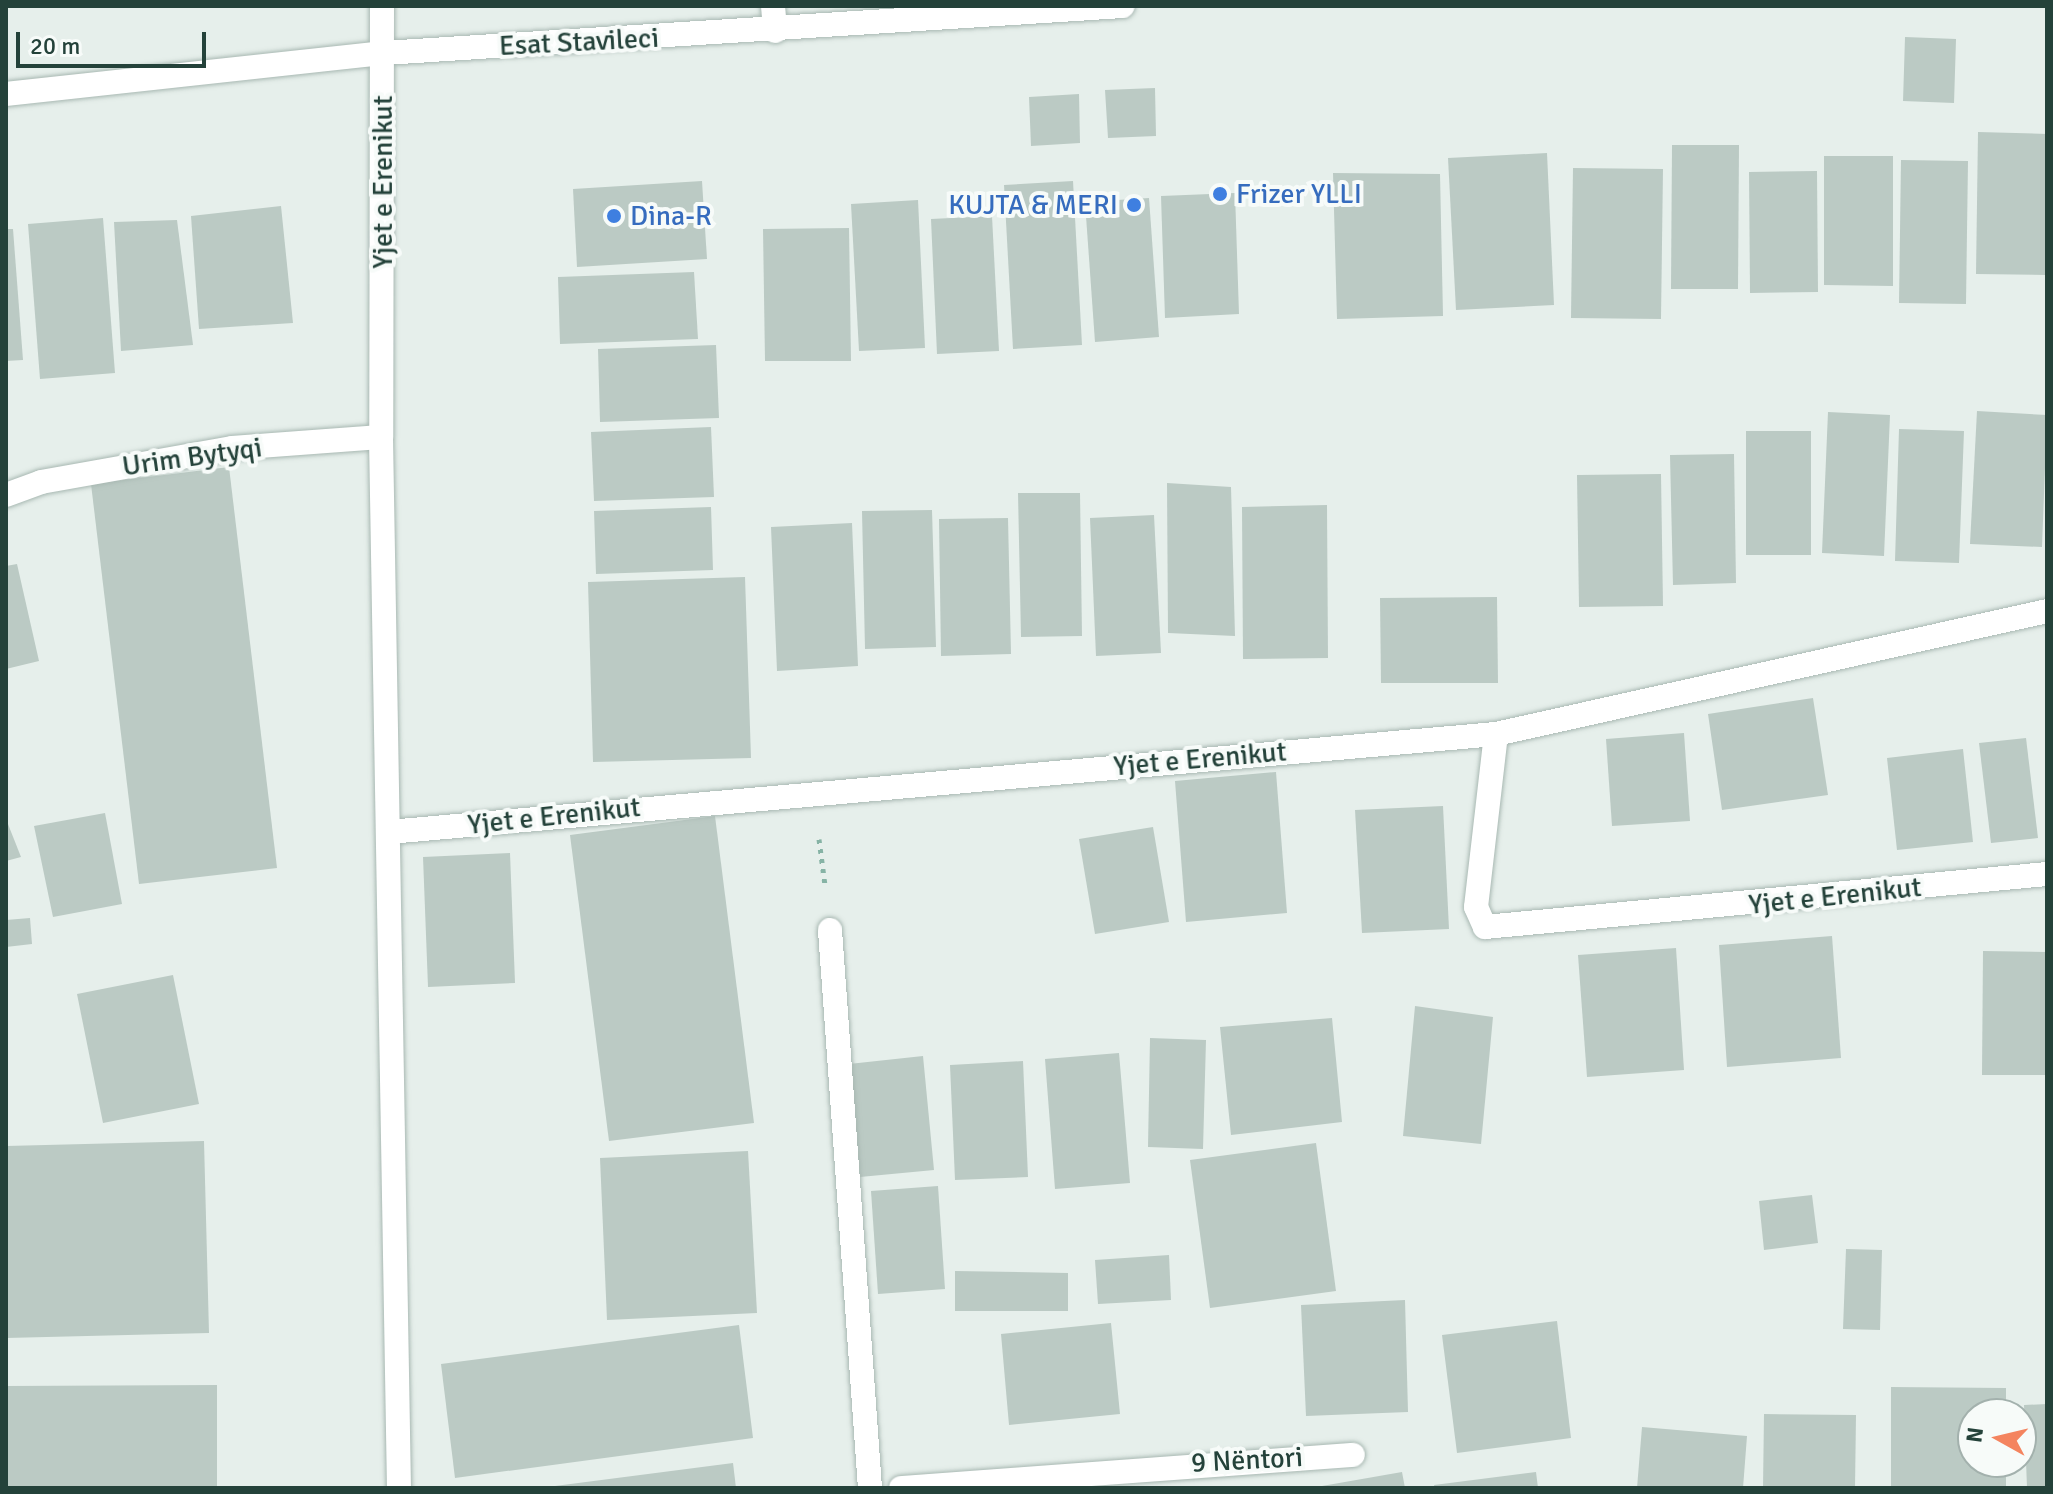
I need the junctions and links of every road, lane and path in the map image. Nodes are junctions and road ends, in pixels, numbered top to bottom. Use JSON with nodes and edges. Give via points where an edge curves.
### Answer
{"nodes":[{"id":1,"x":382,"y":6,"type":"edge"},
{"id":2,"x":773,"y":6,"type":"edge"},
{"id":3,"x":1123,"y":6,"type":"edge"},
{"id":4,"x":775,"y":31,"type":"junction"},
{"id":5,"x":384,"y":53,"type":"junction"},
{"id":6,"x":6,"y":94,"type":"edge"},
{"id":7,"x":381,"y":437,"type":"junction"},
{"id":8,"x":6,"y":495,"type":"edge"},
{"id":9,"x":2047,"y":611,"type":"edge"},
{"id":10,"x":1496,"y":734,"type":"junction"},
{"id":11,"x":814,"y":791,"type":"junction"},
{"id":12,"x":389,"y":832,"type":"junction"},
{"id":13,"x":2047,"y":874,"type":"edge"},
{"id":14,"x":830,"y":930,"type":"joint"},
{"id":15,"x":1353,"y":1455,"type":"dead end"},
{"id":16,"x":399,"y":1488,"type":"edge"},
{"id":17,"x":870,"y":1488,"type":"edge"},
{"id":18,"x":901,"y":1488,"type":"edge"}],
"edges":[{"from":1,"to":5,"type":"street","name":"Yjet e Erenikut"},
{"from":2,"to":4,"type":"street"},
{"from":3,"to":4,"type":"street","name":"Esat Stavileci"},
{"from":4,"to":5,"type":"street","name":"Esat Stavileci"},
{"from":5,"to":6,"type":"street","name":"Esat Stavileci"},
{"from":5,"to":7,"type":"street","name":"Yjet e Erenikut"},
{"from":7,"to":8,"type":"street","name":"Urim Bytyqi","via":[[232,448],[41,482]]},
{"from":7,"to":12,"type":"street","name":"Yjet e Erenikut"},
{"from":9,"to":10,"type":"street","name":"Yjet e Erenikut"},
{"from":10,"to":11,"type":"street","name":"Yjet e Erenikut"},
{"from":10,"to":13,"type":"street","name":"Yjet e Erenikut","via":[[1476,907],[1485,927]]},
{"from":11,"to":12,"type":"street","name":"Yjet e Erenikut"},
{"from":11,"to":14,"type":"path"},
{"from":12,"to":16,"type":"street"},
{"from":14,"to":17,"type":"street"},
{"from":15,"to":18,"type":"street","name":"9 Nëntori"}]}
